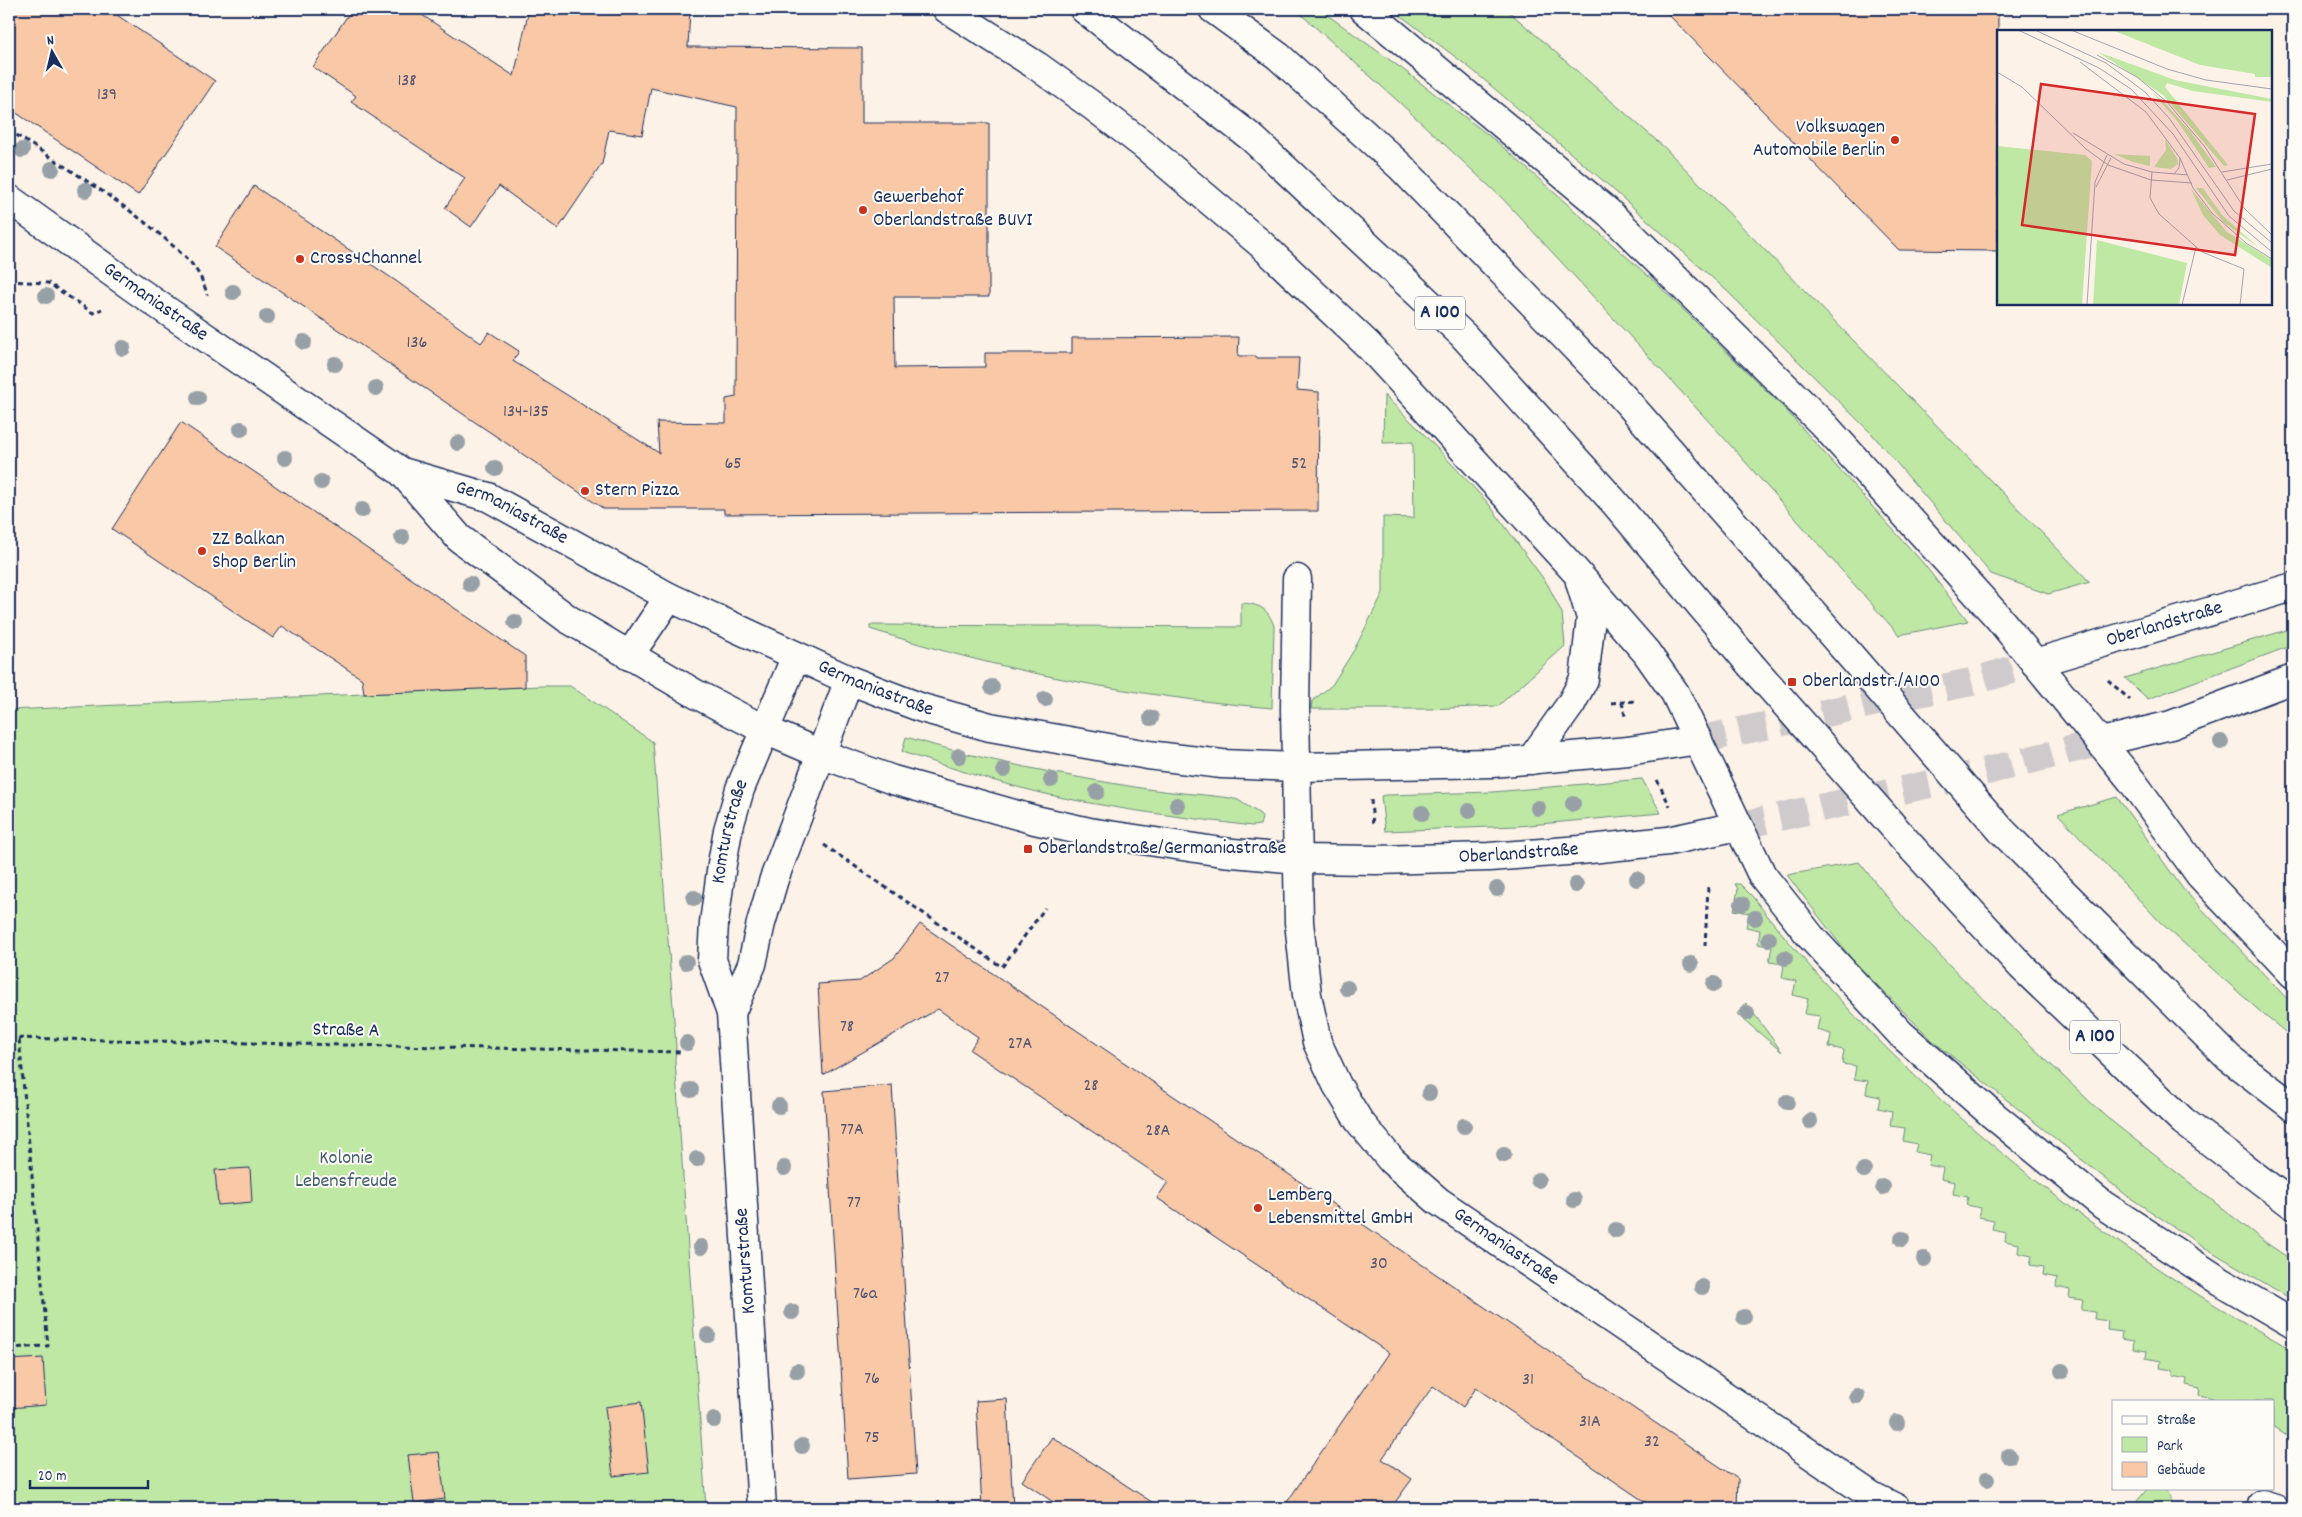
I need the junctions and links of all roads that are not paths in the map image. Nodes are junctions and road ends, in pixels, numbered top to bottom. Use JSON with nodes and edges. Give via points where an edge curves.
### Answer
{"nodes":[{"id":1,"x":947,"y":9,"type":"edge"},
{"id":2,"x":1084,"y":9,"type":"edge"},
{"id":3,"x":1213,"y":9,"type":"edge"},
{"id":4,"x":1364,"y":9,"type":"edge"},
{"id":5,"x":9,"y":199,"type":"edge"},
{"id":6,"x":402,"y":472,"type":"junction"},
{"id":7,"x":1577,"y":573,"type":"junction"},
{"id":8,"x":1297,"y":579,"type":"dead end"},
{"id":9,"x":2293,"y":587,"type":"edge"},
{"id":10,"x":669,"y":597,"type":"junction"},
{"id":11,"x":629,"y":656,"type":"junction"},
{"id":12,"x":796,"y":656,"type":"junction"},
{"id":13,"x":2035,"y":663,"type":"junction"},
{"id":14,"x":2293,"y":679,"type":"edge"},
{"id":15,"x":849,"y":680,"type":"junction"},
{"id":16,"x":765,"y":730,"type":"junction"},
{"id":17,"x":1698,"y":740,"type":"junction"},
{"id":18,"x":2101,"y":742,"type":"junction"},
{"id":19,"x":821,"y":754,"type":"junction"},
{"id":20,"x":1531,"y":760,"type":"junction"},
{"id":21,"x":1297,"y":767,"type":"junction"},
{"id":22,"x":1738,"y":826,"type":"junction"},
{"id":23,"x":1298,"y":858,"type":"junction"},
{"id":24,"x":2293,"y":974,"type":"edge"},
{"id":25,"x":731,"y":1013,"type":"junction"},
{"id":26,"x":2293,"y":1107,"type":"edge"},
{"id":27,"x":2293,"y":1205,"type":"edge"},
{"id":28,"x":2293,"y":1324,"type":"edge"},
{"id":29,"x":1869,"y":1502,"type":"edge"},
{"id":30,"x":762,"y":1508,"type":"edge"},
{"id":31,"x":1896,"y":1508,"type":"edge"}],
"edges":[{"from":1,"to":7,"type":"main road","via":[[1090,104],[1152,151],[1261,244],[1368,345]]},
{"from":2,"to":27,"type":"main road","number":"A 100","bridge":true,"via":[[1252,138],[1463,335],[1615,503],[1750,664],[1914,850],[2022,966],[2183,1121]]},
{"from":3,"to":26,"type":"main road","bridge":true,"via":[[1278,56],[1400,166],[1622,396],[2001,830],[2228,1058]]},
{"from":4,"to":13,"type":"main road","via":[[1608,212],[1824,425],[1997,616]]},
{"from":5,"to":6,"type":"main road","name":"Germaniastraße"},
{"from":6,"to":10,"type":"main road","name":"Germaniastraße","via":[[488,497]]},
{"from":6,"to":11,"type":"main road","name":"Germaniastraße","via":[[458,538],[568,619]]},
{"from":7,"to":17,"type":"main road","via":[[1661,672]]},
{"from":7,"to":20,"type":"main road","via":[[1591,618],[1584,679],[1572,704]]},
{"from":8,"to":21,"type":"main road"},
{"from":9,"to":13,"type":"main road","name":"Oberlandstraße"},
{"from":10,"to":11,"type":"main road"},
{"from":10,"to":12,"type":"main road","name":"Germaniastraße"},
{"from":11,"to":16,"type":"main road","name":"Germaniastraße"},
{"from":12,"to":15,"type":"main road","name":"Germaniastraße"},
{"from":12,"to":16,"type":"main road","name":"Komturstraße"},
{"from":13,"to":18,"type":"main road"},
{"from":14,"to":18,"type":"main road","via":[[2171,725]]},
{"from":15,"to":19,"type":"main road","name":"Komturstraße"},
{"from":15,"to":21,"type":"main road","name":"Germaniastraße","via":[[922,708],[1054,740],[1148,756],[1222,764]]},
{"from":16,"to":19,"type":"main road","name":"Germaniastraße"},
{"from":16,"to":25,"type":"main road","name":"Komturstraße","via":[[728,830],[718,887],[712,960]]},
{"from":17,"to":20,"type":"main road","via":[[1628,752]]},
{"from":17,"to":22,"type":"main road"},
{"from":18,"to":24,"type":"main road","via":[[2200,875]]},
{"from":19,"to":23,"type":"main road","name":"Germaniastraße","via":[[893,780],[1035,820],[1144,841]]},
{"from":19,"to":25,"type":"main road","name":"Komturstraße","via":[[767,901],[752,964]]},
{"from":20,"to":21,"type":"main road"},
{"from":21,"to":23,"type":"main road","name":"Germaniastraße"},
{"from":22,"to":23,"type":"main road","name":"Oberlandstraße","via":[[1668,841],[1489,857]]},
{"from":22,"to":28,"type":"main road","via":[[1762,875],[1811,937],[1901,1034],[1993,1115],[2103,1204],[2220,1281]]},
{"from":23,"to":29,"type":"main road","name":"Germaniastraße","via":[[1299,940],[1306,995],[1317,1042],[1337,1085],[1359,1121],[1392,1161],[1438,1201]]},
{"from":25,"to":30,"type":"main road","name":"Komturstraße"},
{"from":29,"to":31,"type":"main road","name":"Germaniastraße"}]}
